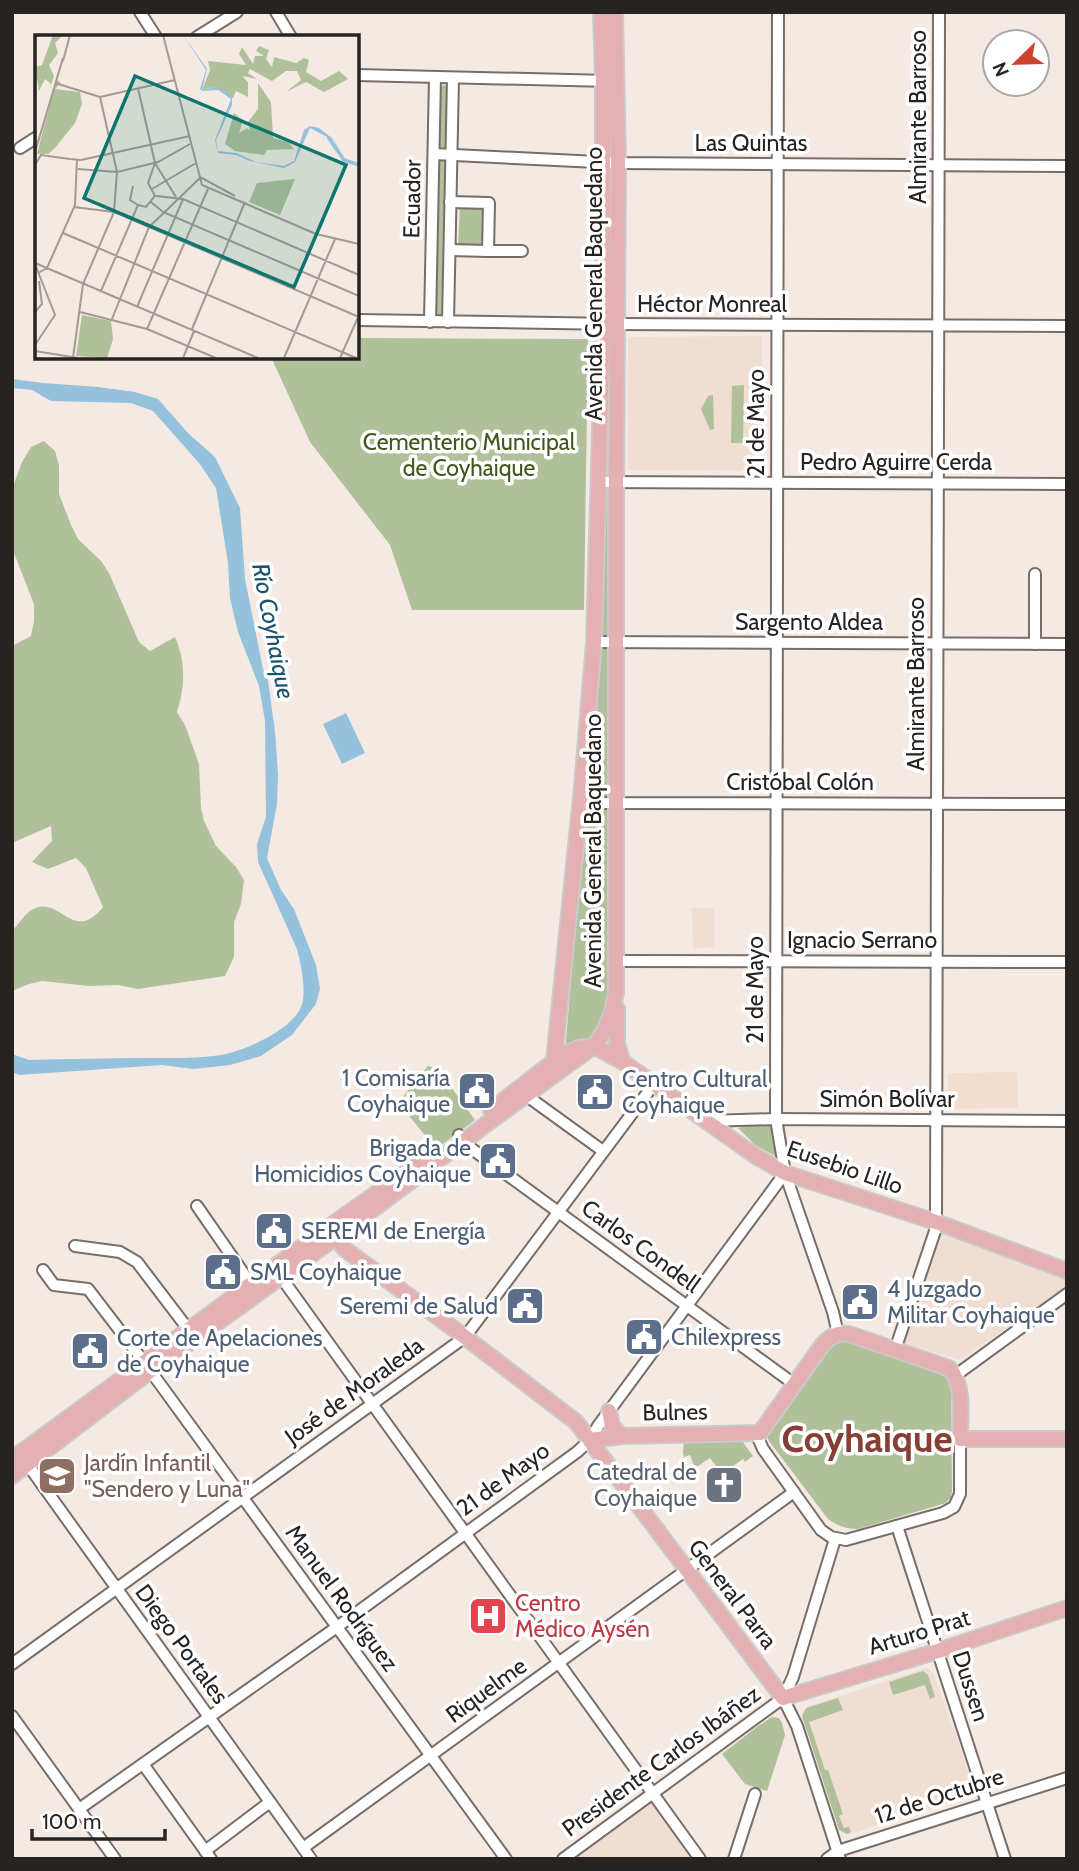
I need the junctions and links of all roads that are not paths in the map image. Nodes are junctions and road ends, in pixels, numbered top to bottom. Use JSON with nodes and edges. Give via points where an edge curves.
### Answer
{"nodes":[{"id":1,"x":140,"y":12,"type":"edge"},
{"id":2,"x":237,"y":12,"type":"edge"},
{"id":3,"x":276,"y":12,"type":"edge"},
{"id":4,"x":601,"y":12,"type":"edge"},
{"id":5,"x":615,"y":12,"type":"edge"},
{"id":6,"x":778,"y":12,"type":"edge"},
{"id":7,"x":939,"y":12,"type":"edge"},
{"id":8,"x":155,"y":35,"type":"edge"},
{"id":9,"x":200,"y":35,"type":"edge"},
{"id":10,"x":290,"y":35,"type":"edge"},
{"id":11,"x":359,"y":75,"type":"edge"},
{"id":12,"x":435,"y":78,"type":"junction"},
{"id":13,"x":453,"y":78,"type":"junction"},
{"id":14,"x":610,"y":81,"type":"junction"},
{"id":15,"x":35,"y":138,"type":"edge"},
{"id":16,"x":20,"y":148,"type":"dead end"},
{"id":17,"x":434,"y":154,"type":"junction"},
{"id":18,"x":451,"y":155,"type":"junction"},
{"id":19,"x":610,"y":162,"type":"junction"},
{"id":20,"x":778,"y":164,"type":"junction"},
{"id":21,"x":939,"y":165,"type":"junction"},
{"id":22,"x":1067,"y":166,"type":"edge"},
{"id":23,"x":450,"y":202,"type":"junction"},
{"id":24,"x":450,"y":250,"type":"junction"},
{"id":25,"x":488,"y":251,"type":"junction"},
{"id":26,"x":522,"y":251,"type":"dead end"},
{"id":27,"x":359,"y":320,"type":"edge"},
{"id":28,"x":430,"y":322,"type":"junction"},
{"id":29,"x":448,"y":322,"type":"junction"},
{"id":30,"x":610,"y":323,"type":"junction"},
{"id":31,"x":777,"y":325,"type":"junction"},
{"id":32,"x":938,"y":326,"type":"junction"},
{"id":33,"x":1067,"y":326,"type":"edge"},
{"id":34,"x":599,"y":482,"type":"junction"},
{"id":35,"x":615,"y":482,"type":"junction"},
{"id":36,"x":777,"y":483,"type":"junction"},
{"id":37,"x":938,"y":484,"type":"junction"},
{"id":38,"x":1067,"y":484,"type":"edge"},
{"id":39,"x":1035,"y":573,"type":"dead end"},
{"id":40,"x":594,"y":642,"type":"junction"},
{"id":41,"x":616,"y":642,"type":"junction"},
{"id":42,"x":776,"y":642,"type":"junction"},
{"id":43,"x":937,"y":643,"type":"junction"},
{"id":44,"x":1035,"y":644,"type":"junction"},
{"id":45,"x":1067,"y":644,"type":"edge"},
{"id":46,"x":582,"y":787,"type":"junction"},
{"id":47,"x":617,"y":802,"type":"junction"},
{"id":48,"x":776,"y":803,"type":"junction"},
{"id":49,"x":937,"y":803,"type":"junction"},
{"id":50,"x":1067,"y":804,"type":"edge"},
{"id":51,"x":616,"y":961,"type":"junction"},
{"id":52,"x":775,"y":961,"type":"junction"},
{"id":53,"x":936,"y":961,"type":"junction"},
{"id":54,"x":1067,"y":961,"type":"edge"},
{"id":55,"x":615,"y":993,"type":"junction"},
{"id":56,"x":594,"y":1046,"type":"junction"},
{"id":57,"x":554,"y":1061,"type":"junction"},
{"id":58,"x":623,"y":1062,"type":"junction"},
{"id":59,"x":654,"y":1084,"type":"junction"},
{"id":60,"x":527,"y":1096,"type":"junction"},
{"id":61,"x":776,"y":1119,"type":"junction"},
{"id":62,"x":936,"y":1120,"type":"junction"},
{"id":63,"x":707,"y":1121,"type":"junction"},
{"id":64,"x":1067,"y":1121,"type":"edge"},
{"id":65,"x":461,"y":1138,"type":"junction"},
{"id":66,"x":603,"y":1151,"type":"junction"},
{"id":67,"x":785,"y":1173,"type":"junction"},
{"id":68,"x":197,"y":1206,"type":"dead end"},
{"id":69,"x":559,"y":1213,"type":"junction"},
{"id":70,"x":336,"y":1222,"type":"junction"},
{"id":71,"x":936,"y":1222,"type":"junction"},
{"id":72,"x":335,"y":1238,"type":"junction"},
{"id":73,"x":75,"y":1246,"type":"dead end"},
{"id":74,"x":43,"y":1270,"type":"dead end"},
{"id":75,"x":1067,"y":1271,"type":"edge"},
{"id":76,"x":278,"y":1272,"type":"junction"},
{"id":77,"x":251,"y":1284,"type":"junction"},
{"id":78,"x":1067,"y":1294,"type":"edge"},
{"id":79,"x":687,"y":1306,"type":"junction"},
{"id":80,"x":188,"y":1329,"type":"junction"},
{"id":81,"x":838,"y":1334,"type":"junction"},
{"id":82,"x":465,"y":1337,"type":"junction"},
{"id":83,"x":895,"y":1350,"type":"junction"},
{"id":84,"x":147,"y":1367,"type":"junction"},
{"id":85,"x":956,"y":1375,"type":"junction"},
{"id":86,"x":794,"y":1384,"type":"junction"},
{"id":87,"x":372,"y":1404,"type":"junction"},
{"id":88,"x":609,"y":1411,"type":"junction"},
{"id":89,"x":760,"y":1433,"type":"junction"},
{"id":90,"x":622,"y":1436,"type":"junction"},
{"id":91,"x":960,"y":1439,"type":"junction"},
{"id":92,"x":1067,"y":1439,"type":"edge"},
{"id":93,"x":590,"y":1440,"type":"junction"},
{"id":94,"x":20,"y":1459,"type":"edge"},
{"id":95,"x":12,"y":1476,"type":"edge"},
{"id":96,"x":794,"y":1492,"type":"junction"},
{"id":97,"x":243,"y":1498,"type":"junction"},
{"id":98,"x":897,"y":1526,"type":"junction"},
{"id":99,"x":464,"y":1533,"type":"junction"},
{"id":100,"x":835,"y":1539,"type":"junction"},
{"id":101,"x":687,"y":1570,"type":"junction"},
{"id":102,"x":117,"y":1588,"type":"junction"},
{"id":103,"x":1067,"y":1608,"type":"edge"},
{"id":104,"x":337,"y":1627,"type":"junction"},
{"id":105,"x":938,"y":1651,"type":"junction"},
{"id":106,"x":12,"y":1664,"type":"edge"},
{"id":107,"x":559,"y":1664,"type":"junction"},
{"id":108,"x":783,"y":1698,"type":"junction"},
{"id":109,"x":12,"y":1716,"type":"edge"},
{"id":110,"x":209,"y":1717,"type":"junction"},
{"id":111,"x":431,"y":1756,"type":"junction"},
{"id":112,"x":143,"y":1764,"type":"junction"},
{"id":113,"x":1067,"y":1778,"type":"edge"},
{"id":114,"x":653,"y":1794,"type":"junction"},
{"id":115,"x":755,"y":1794,"type":"dead end"},
{"id":116,"x":270,"y":1802,"type":"junction"},
{"id":117,"x":987,"y":1802,"type":"junction"},
{"id":118,"x":79,"y":1809,"type":"junction"},
{"id":119,"x":303,"y":1848,"type":"junction"},
{"id":120,"x":208,"y":1855,"type":"edge"},
{"id":121,"x":839,"y":1855,"type":"edge"},
{"id":122,"x":115,"y":1859,"type":"edge"},
{"id":123,"x":311,"y":1859,"type":"edge"},
{"id":124,"x":506,"y":1859,"type":"edge"},
{"id":125,"x":563,"y":1859,"type":"edge"},
{"id":126,"x":700,"y":1859,"type":"edge"},
{"id":127,"x":734,"y":1859,"type":"edge"},
{"id":128,"x":827,"y":1859,"type":"edge"},
{"id":129,"x":1005,"y":1859,"type":"edge"}],
"edges":[{"from":1,"to":8,"type":"street"},
{"from":2,"to":9,"type":"street"},
{"from":3,"to":10,"type":"street"},
{"from":4,"to":14,"type":"main road","name":"Avenida General Baquedano"},
{"from":5,"to":14,"type":"main road","name":"Avenida General Baquedano"},
{"from":6,"to":20,"type":"street","name":"21 de Mayo"},
{"from":7,"to":21,"type":"street","name":"Almirante Barroso"},
{"from":11,"to":12,"type":"street"},
{"from":12,"to":13,"type":"street"},
{"from":12,"to":17,"type":"street","name":"Ecuador"},
{"from":13,"to":14,"type":"street"},
{"from":13,"to":18,"type":"street","name":"Ecuador"},
{"from":14,"to":19,"type":"main road","name":"Avenida General Baquedano"},
{"from":15,"to":16,"type":"street"},
{"from":17,"to":18,"type":"street","name":"Las Quintas"},
{"from":17,"to":28,"type":"street","name":"Ecuador"},
{"from":18,"to":19,"type":"street","name":"Las Quintas"},
{"from":18,"to":23,"type":"street","name":"Ecuador"},
{"from":19,"to":20,"type":"street","name":"Las Quintas"},
{"from":19,"to":30,"type":"main road","name":"Avenida General Baquedano"},
{"from":20,"to":21,"type":"street","name":"Las Quintas"},
{"from":20,"to":31,"type":"street","name":"21 de Mayo"},
{"from":21,"to":22,"type":"street","name":"Las Quintas"},
{"from":21,"to":32,"type":"street","name":"Almirante Barroso"},
{"from":23,"to":24,"type":"street","name":"Ecuador"},
{"from":23,"to":25,"type":"street","via":[[489,203]]},
{"from":24,"to":25,"type":"street"},
{"from":24,"to":29,"type":"street","name":"Ecuador"},
{"from":25,"to":26,"type":"street"},
{"from":27,"to":28,"type":"street","name":"Héctor Monreal"},
{"from":28,"to":29,"type":"street","name":"Héctor Monreal"},
{"from":29,"to":30,"type":"street","name":"Héctor Monreal"},
{"from":30,"to":31,"type":"street","name":"Héctor Monreal"},
{"from":30,"to":34,"type":"main road","name":"Avenida General Baquedano"},
{"from":30,"to":35,"type":"main road","name":"Avenida General Baquedano"},
{"from":31,"to":32,"type":"street","name":"Héctor Monreal"},
{"from":31,"to":36,"type":"street","name":"21 de Mayo"},
{"from":32,"to":33,"type":"street","name":"Héctor Monreal"},
{"from":32,"to":37,"type":"street","name":"Almirante Barroso"},
{"from":34,"to":35,"type":"street","name":"Pedro Aguirre Cerda"},
{"from":34,"to":40,"type":"main road","name":"Avenida General Baquedano"},
{"from":35,"to":36,"type":"street","name":"Pedro Aguirre Cerda"},
{"from":35,"to":41,"type":"main road","name":"Avenida General Baquedano"},
{"from":36,"to":37,"type":"street","name":"Pedro Aguirre Cerda"},
{"from":36,"to":42,"type":"street","name":"21 de Mayo"},
{"from":37,"to":38,"type":"street","name":"Pedro Aguirre Cerda"},
{"from":37,"to":43,"type":"street","name":"Almirante Barroso"},
{"from":39,"to":44,"type":"street"},
{"from":40,"to":41,"type":"street","name":"Sargento Aldea"},
{"from":40,"to":46,"type":"main road","name":"Avenida General Baquedano"},
{"from":41,"to":42,"type":"street","name":"Sargento Aldea"},
{"from":41,"to":47,"type":"main road","name":"Avenida General Baquedano"},
{"from":42,"to":43,"type":"street","name":"Sargento Aldea"},
{"from":42,"to":48,"type":"street","name":"21 de Mayo"},
{"from":43,"to":44,"type":"street","name":"Sargento Aldea"},
{"from":43,"to":49,"type":"street","name":"Almirante Barroso"},
{"from":44,"to":45,"type":"street","name":"Sargento Aldea"},
{"from":46,"to":47,"type":"street","name":"Cristóbal Colón","via":[[596,801]]},
{"from":46,"to":57,"type":"main road","name":"Avenida General Baquedano"},
{"from":47,"to":48,"type":"street","name":"Cristóbal Colón"},
{"from":47,"to":51,"type":"main road","name":"Avenida General Baquedano"},
{"from":48,"to":49,"type":"street","name":"Cristóbal Colón"},
{"from":48,"to":52,"type":"street","name":"21 de Mayo"},
{"from":49,"to":50,"type":"street","name":"Cristóbal Colón"},
{"from":49,"to":53,"type":"street","name":"Almirante Barroso"},
{"from":51,"to":52,"type":"street","name":"Ignacio Serrano"},
{"from":51,"to":55,"type":"main road","name":"Avenida General Baquedano"},
{"from":52,"to":53,"type":"street","name":"Ignacio Serrano"},
{"from":52,"to":61,"type":"street","name":"21 de Mayo"},
{"from":53,"to":54,"type":"street","name":"Ignacio Serrano"},
{"from":53,"to":62,"type":"street","name":"Almirante Barroso"},
{"from":55,"to":56,"type":"main road","name":"Avenida General Baquedano","via":[[609,1021]]},
{"from":55,"to":58,"type":"main road","via":[[617,1044]]},
{"from":56,"to":57,"type":"main road","via":[[573,1050]]},
{"from":56,"to":58,"type":"main road","name":"Eusebio Lillo"},
{"from":56,"to":60,"type":"main road","name":"Avenida General Baquedano"},
{"from":57,"to":65,"type":"main road","name":"Avenida General Baquedano"},
{"from":58,"to":59,"type":"main road","name":"Eusebio Lillo"},
{"from":59,"to":63,"type":"main road","name":"Eusebio Lillo"},
{"from":59,"to":66,"type":"street","name":"José de Moraleda"},
{"from":60,"to":65,"type":"main road","name":"Avenida General Baquedano"},
{"from":60,"to":66,"type":"street"},
{"from":61,"to":62,"type":"street","name":"Simón Bolívar"},
{"from":61,"to":63,"type":"street","name":"Simón Bolívar"},
{"from":61,"to":67,"type":"street","name":"21 de Mayo"},
{"from":62,"to":64,"type":"street","name":"Simón Bolívar"},
{"from":62,"to":71,"type":"street","name":"Almirante Barroso"},
{"from":63,"to":67,"type":"main road","name":"Eusebio Lillo"},
{"from":65,"to":69,"type":"street","name":"Carlos Condell"},
{"from":65,"to":70,"type":"main road","name":"Avenida General Baquedano"},
{"from":65,"to":72,"type":"main road","name":"Avenida General Baquedano"},
{"from":66,"to":69,"type":"street","name":"José de Moraleda"},
{"from":67,"to":71,"type":"main road","name":"Eusebio Lillo"},
{"from":67,"to":79,"type":"street","name":"21 de Mayo"},
{"from":67,"to":81,"type":"street"},
{"from":68,"to":77,"type":"street"},
{"from":69,"to":79,"type":"street","name":"Carlos Condell"},
{"from":69,"to":82,"type":"street","name":"José de Moraleda"},
{"from":70,"to":72,"type":"main road"},
{"from":70,"to":76,"type":"main road","name":"Avenida General Baquedano"},
{"from":71,"to":75,"type":"main road","name":"Eusebio Lillo"},
{"from":71,"to":83,"type":"street","name":"Almirante Barroso"},
{"from":72,"to":76,"type":"main road","name":"Avenida General Baquedano"},
{"from":72,"to":82,"type":"main road","name":"General Parra"},
{"from":73,"to":80,"type":"street","via":[[120,1252],[137,1262]]},
{"from":74,"to":84,"type":"street","name":"Manuel Rodríguez","via":[[54,1285],[88,1289]]},
{"from":76,"to":77,"type":"main road","name":"Avenida General Baquedano"},
{"from":76,"to":84,"type":"main road","name":"Avenida General Baquedano"},
{"from":76,"to":87,"type":"street"},
{"from":77,"to":80,"type":"main road","name":"Avenida General Baquedano"},
{"from":78,"to":85,"type":"street"},
{"from":79,"to":86,"type":"street","name":"Carlos Condell"},
{"from":79,"to":88,"type":"street","name":"21 de Mayo"},
{"from":80,"to":84,"type":"main road","name":"Avenida General Baquedano"},
{"from":81,"to":83,"type":"main road"},
{"from":81,"to":86,"type":"main road","via":[[823,1344]]},
{"from":82,"to":87,"type":"street","name":"José de Moraleda"},
{"from":82,"to":93,"type":"main road","name":"General Parra","via":[[570,1416]]},
{"from":83,"to":85,"type":"main road","via":[[945,1366]]},
{"from":84,"to":94,"type":"main road","name":"Avenida General Baquedano"},
{"from":84,"to":97,"type":"street","name":"Manuel Rodríguez"},
{"from":85,"to":91,"type":"main road"},
{"from":86,"to":89,"type":"main road"},
{"from":87,"to":97,"type":"street","name":"José de Moraleda"},
{"from":87,"to":99,"type":"street"},
{"from":88,"to":90,"type":"main road","via":[[612,1426]]},
{"from":88,"to":93,"type":"street","name":"21 de Mayo"},
{"from":89,"to":90,"type":"main road","name":"Bulnes"},
{"from":89,"to":96,"type":"street","via":[[761,1446]]},
{"from":90,"to":93,"type":"main road","name":"Bulnes"},
{"from":91,"to":92,"type":"main road"},
{"from":91,"to":98,"type":"street","via":[[961,1491],[956,1504],[943,1513]]},
{"from":93,"to":99,"type":"street","name":"21 de Mayo"},
{"from":93,"to":101,"type":"main road","name":"General Parra"},
{"from":94,"to":95,"type":"main road","name":"Avenida General Baquedano"},
{"from":94,"to":102,"type":"street","name":"Diego Portales"},
{"from":96,"to":100,"type":"street","via":[[821,1530]]},
{"from":96,"to":101,"type":"street","name":"Riquelme"},
{"from":97,"to":102,"type":"street","name":"José de Moraleda"},
{"from":97,"to":104,"type":"street","name":"Manuel Rodríguez"},
{"from":98,"to":100,"type":"street"},
{"from":98,"to":105,"type":"street","name":"Dussen"},
{"from":99,"to":104,"type":"street","name":"21 de Mayo"},
{"from":99,"to":107,"type":"street"},
{"from":100,"to":108,"type":"street"},
{"from":101,"to":107,"type":"street","name":"Riquelme"},
{"from":101,"to":108,"type":"main road","name":"General Parra"},
{"from":102,"to":106,"type":"street","name":"José de Moraleda"},
{"from":102,"to":110,"type":"street","name":"Diego Portales"},
{"from":103,"to":105,"type":"main road","name":"Arturo Prat"},
{"from":104,"to":110,"type":"street","name":"21 de Mayo"},
{"from":104,"to":111,"type":"street","name":"Manuel Rodríguez"},
{"from":105,"to":108,"type":"main road","name":"Arturo Prat"},
{"from":105,"to":117,"type":"street","name":"Dussen"},
{"from":107,"to":111,"type":"street","name":"Riquelme"},
{"from":107,"to":114,"type":"street"},
{"from":108,"to":114,"type":"street","name":"Presidente Carlos Ibáñez"},
{"from":108,"to":121,"type":"street","name":"General Parra","via":[[797,1726]]},
{"from":109,"to":118,"type":"street"},
{"from":110,"to":112,"type":"street","name":"21 de Mayo"},
{"from":110,"to":116,"type":"street","name":"Diego Portales"},
{"from":111,"to":119,"type":"street","name":"Riquelme"},
{"from":111,"to":124,"type":"street","name":"Manuel Rodríguez"},
{"from":112,"to":118,"type":"street","name":"21 de Mayo"},
{"from":112,"to":120,"type":"street"},
{"from":113,"to":117,"type":"street","name":"12 de Octubre"},
{"from":114,"to":125,"type":"street","name":"Presidente Carlos Ibáñez"},
{"from":114,"to":126,"type":"street"},
{"from":115,"to":127,"type":"street"},
{"from":116,"to":119,"type":"street","name":"Diego Portales"},
{"from":116,"to":120,"type":"street"},
{"from":117,"to":121,"type":"street","name":"12 de Octubre"},
{"from":117,"to":129,"type":"street","name":"Dussen"},
{"from":118,"to":122,"type":"street"},
{"from":119,"to":123,"type":"street","name":"Diego Portales"},
{"from":121,"to":128,"type":"street","name":"12 de Octubre"}]}
